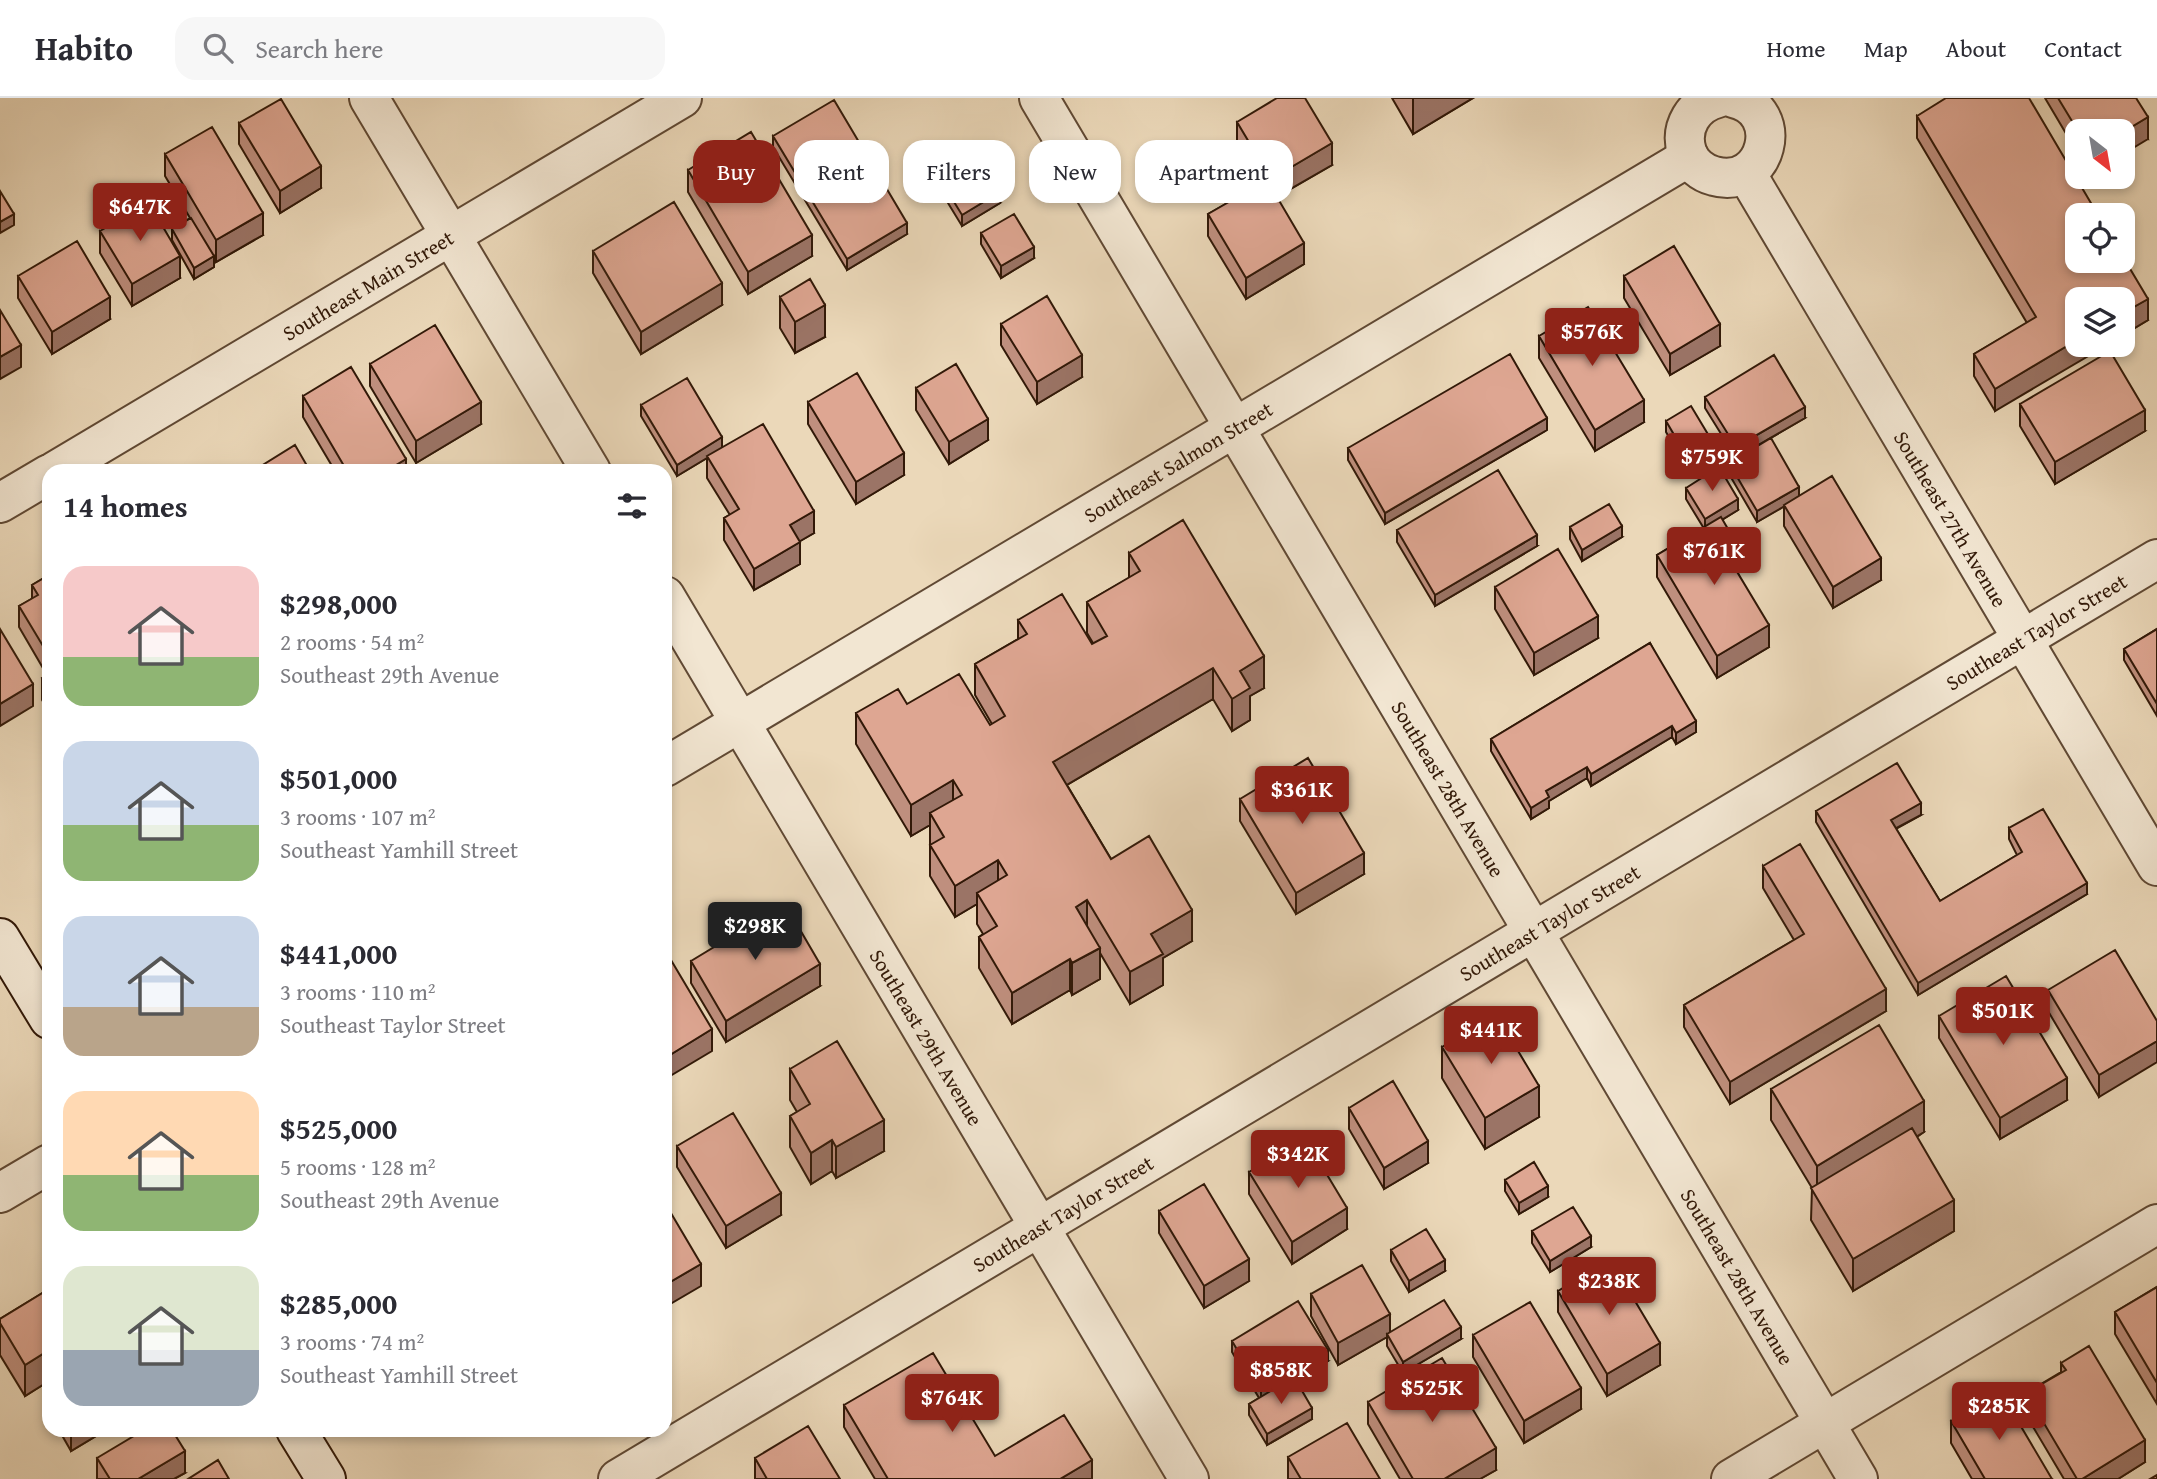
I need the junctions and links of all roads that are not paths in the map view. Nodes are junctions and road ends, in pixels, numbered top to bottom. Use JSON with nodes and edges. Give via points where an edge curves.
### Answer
{"nodes":[{"id":1,"x":369,"y":98,"type":"edge"},
{"id":2,"x":682,"y":98,"type":"edge"},
{"id":3,"x":1038,"y":98,"type":"edge"},
{"id":4,"x":1734,"y":101,"type":"edge"},
{"id":5,"x":1689,"y":157,"type":"junction"},
{"id":6,"x":1746,"y":173,"type":"junction"},
{"id":7,"x":451,"y":235,"type":"junction"},
{"id":8,"x":1234,"y":428,"type":"junction"},
{"id":9,"x":67,"y":464,"type":"edge"},
{"id":10,"x":587,"y":464,"type":"edge"},
{"id":11,"x":42,"y":478,"type":"edge"},
{"id":12,"x":0,"y":503,"type":"edge"},
{"id":13,"x":2157,"y":559,"type":"edge"},
{"id":14,"x":672,"y":608,"type":"edge"},
{"id":15,"x":2024,"y":639,"type":"junction"},
{"id":16,"x":740,"y":722,"type":"junction"},
{"id":17,"x":672,"y":763,"type":"edge"},
{"id":18,"x":2157,"y":866,"type":"edge"},
{"id":19,"x":1534,"y":932,"type":"junction"},
{"id":20,"x":0,"y":938,"type":"edge"},
{"id":21,"x":42,"y":1007,"type":"edge"},
{"id":22,"x":42,"y":1168,"type":"edge"},
{"id":23,"x":0,"y":1193,"type":"edge"},
{"id":24,"x":2157,"y":1224,"type":"edge"},
{"id":25,"x":1039,"y":1227,"type":"junction"},
{"id":26,"x":1824,"y":1423,"type":"junction"},
{"id":27,"x":300,"y":1437,"type":"edge"},
{"id":28,"x":326,"y":1479,"type":"edge"},
{"id":29,"x":618,"y":1479,"type":"edge"},
{"id":30,"x":1189,"y":1479,"type":"edge"},
{"id":31,"x":1731,"y":1479,"type":"edge"},
{"id":32,"x":1858,"y":1479,"type":"edge"}],
"edges":[{"from":1,"to":7,"type":"street"},
{"from":2,"to":7,"type":"street","name":"Southeast Main Street"},
{"from":3,"to":8,"type":"street","name":"Southeast 28th Avenue"},
{"from":4,"to":5,"type":"street","via":[[1695,110],[1685,132]]},
{"from":4,"to":6,"type":"street","via":[[1765,127],[1763,152]]},
{"from":5,"to":6,"type":"street","via":[[1697,167],[1720,178]]},
{"from":5,"to":8,"type":"street","name":"Southeast Salmon Street"},
{"from":6,"to":15,"type":"street","name":"Southeast 27th Avenue"},
{"from":7,"to":9,"type":"street","name":"Southeast Main Street"},
{"from":7,"to":10,"type":"street"},
{"from":8,"to":16,"type":"street","name":"Southeast Salmon Street"},
{"from":8,"to":19,"type":"street","name":"Southeast 28th Avenue"},
{"from":11,"to":12,"type":"street"},
{"from":13,"to":15,"type":"street","name":"Southeast Taylor Street"},
{"from":14,"to":16,"type":"street","name":"Southeast 29th Avenue"},
{"from":15,"to":18,"type":"street","name":"Southeast 27th Avenue"},
{"from":15,"to":19,"type":"street","name":"Southeast Taylor Street"},
{"from":16,"to":17,"type":"street","name":"Southeast Salmon Street"},
{"from":16,"to":25,"type":"street","name":"Southeast 29th Avenue"},
{"from":19,"to":25,"type":"street","name":"Southeast Taylor Street"},
{"from":19,"to":26,"type":"street","name":"Southeast 28th Avenue"},
{"from":20,"to":21,"type":"street"},
{"from":22,"to":23,"type":"street"},
{"from":24,"to":26,"type":"street"},
{"from":25,"to":29,"type":"street","name":"Southeast Taylor Street"},
{"from":25,"to":30,"type":"street","name":"Southeast 29th Avenue"},
{"from":26,"to":31,"type":"street"},
{"from":26,"to":32,"type":"street","name":"Southeast 28th Avenue"},
{"from":27,"to":28,"type":"street"}]}
